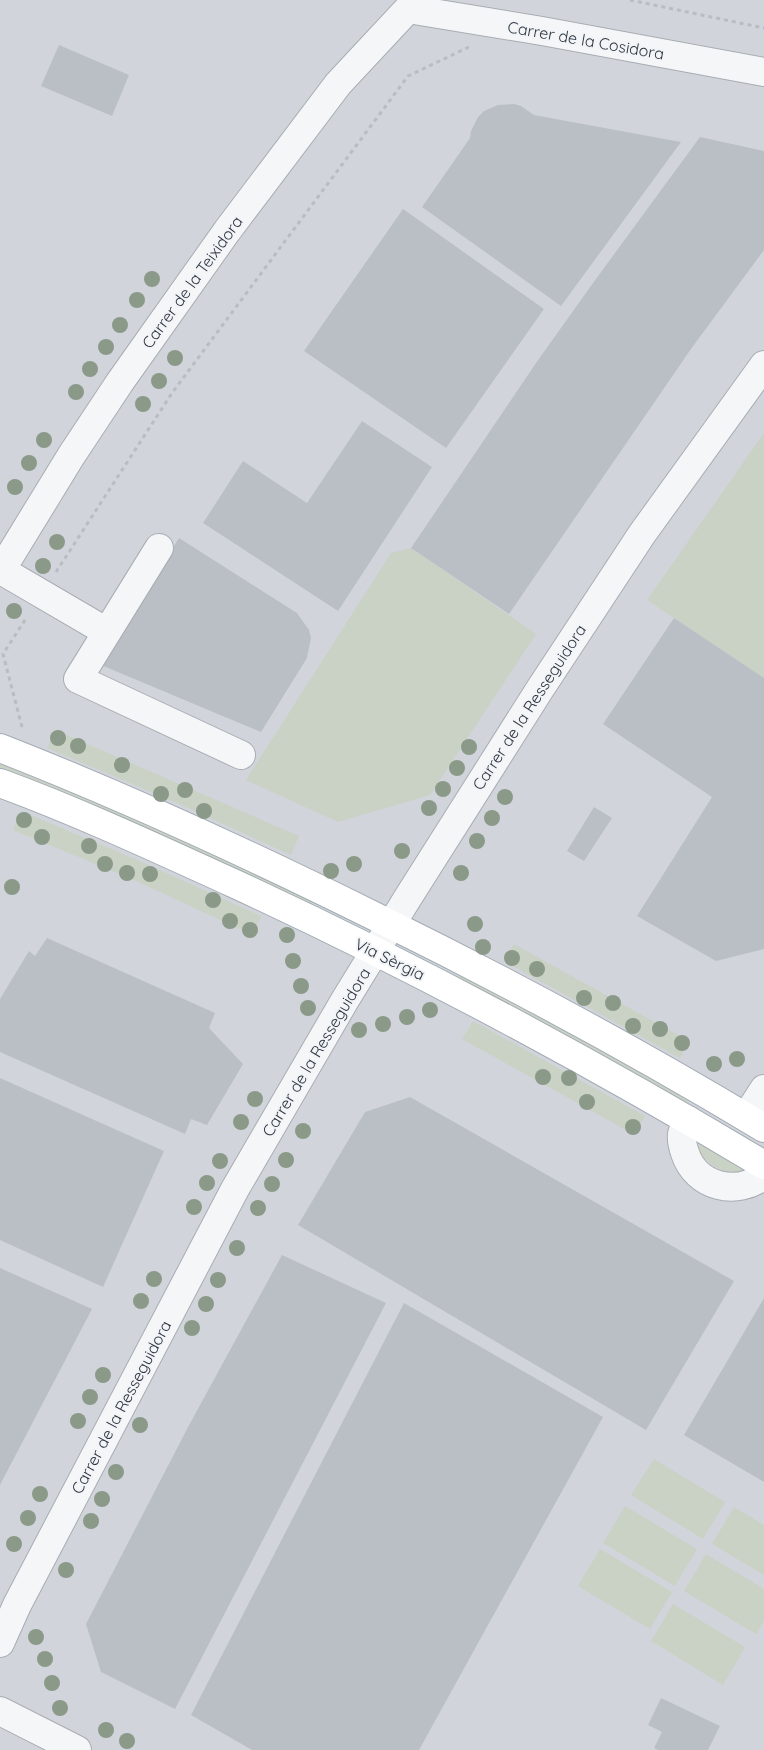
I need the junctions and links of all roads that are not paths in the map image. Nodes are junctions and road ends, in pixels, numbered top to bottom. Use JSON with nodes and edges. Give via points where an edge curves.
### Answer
{"nodes":[{"id":1,"x":408,"y":9,"type":"joint"},
{"id":2,"x":764,"y":72,"type":"edge"},
{"id":3,"x":764,"y":365,"type":"edge"},
{"id":4,"x":158,"y":548,"type":"dead end"},
{"id":5,"x":0,"y":571,"type":"edge"},
{"id":6,"x":107,"y":632,"type":"junction"},
{"id":7,"x":0,"y":748,"type":"edge"},
{"id":8,"x":241,"y":755,"type":"dead end"},
{"id":9,"x":0,"y":783,"type":"edge"},
{"id":10,"x":391,"y":924,"type":"junction"},
{"id":11,"x":375,"y":951,"type":"junction"},
{"id":12,"x":764,"y":1089,"type":"edge"},
{"id":13,"x":688,"y":1120,"type":"junction"},
{"id":14,"x":755,"y":1123,"type":"edge"},
{"id":15,"x":764,"y":1165,"type":"edge"},
{"id":16,"x":764,"y":1175,"type":"edge"},
{"id":17,"x":0,"y":1643,"type":"edge"},
{"id":18,"x":0,"y":1711,"type":"edge"},
{"id":19,"x":77,"y":1750,"type":"edge"}],
"edges":[{"from":1,"to":2,"type":"street","name":"Carrer de la Cosidora"},
{"from":1,"to":5,"type":"street","name":"Carrer de la Teixidora","via":[[338,84],[228,231],[120,382]]},
{"from":3,"to":10,"type":"street","name":"Carrer de la Resseguidora","via":[[642,534]]},
{"from":4,"to":6,"type":"street"},
{"from":5,"to":6,"type":"street"},
{"from":6,"to":8,"type":"street","via":[[78,679]]},
{"from":7,"to":10,"type":"main road","name":"Via Sèrgia","via":[[162,816]]},
{"from":9,"to":11,"type":"main road","name":"Via Sèrgia","via":[[149,845]]},
{"from":10,"to":11,"type":"street","name":"Carrer de la Resseguidora"},
{"from":10,"to":14,"type":"main road","name":"Via Sèrgia","via":[[648,1060]]},
{"from":11,"to":13,"type":"main road","name":"Via Sèrgia","via":[[470,999]]},
{"from":11,"to":17,"type":"street","name":"Carrer de la Resseguidora","via":[[235,1189]]},
{"from":12,"to":14,"type":"street"},
{"from":13,"to":15,"type":"main road","name":"Via Sèrgia"},
{"from":13,"to":16,"type":"street","via":[[682,1134],[682,1146],[697,1173],[710,1182],[732,1188],[756,1182]]},
{"from":18,"to":19,"type":"street"}]}
